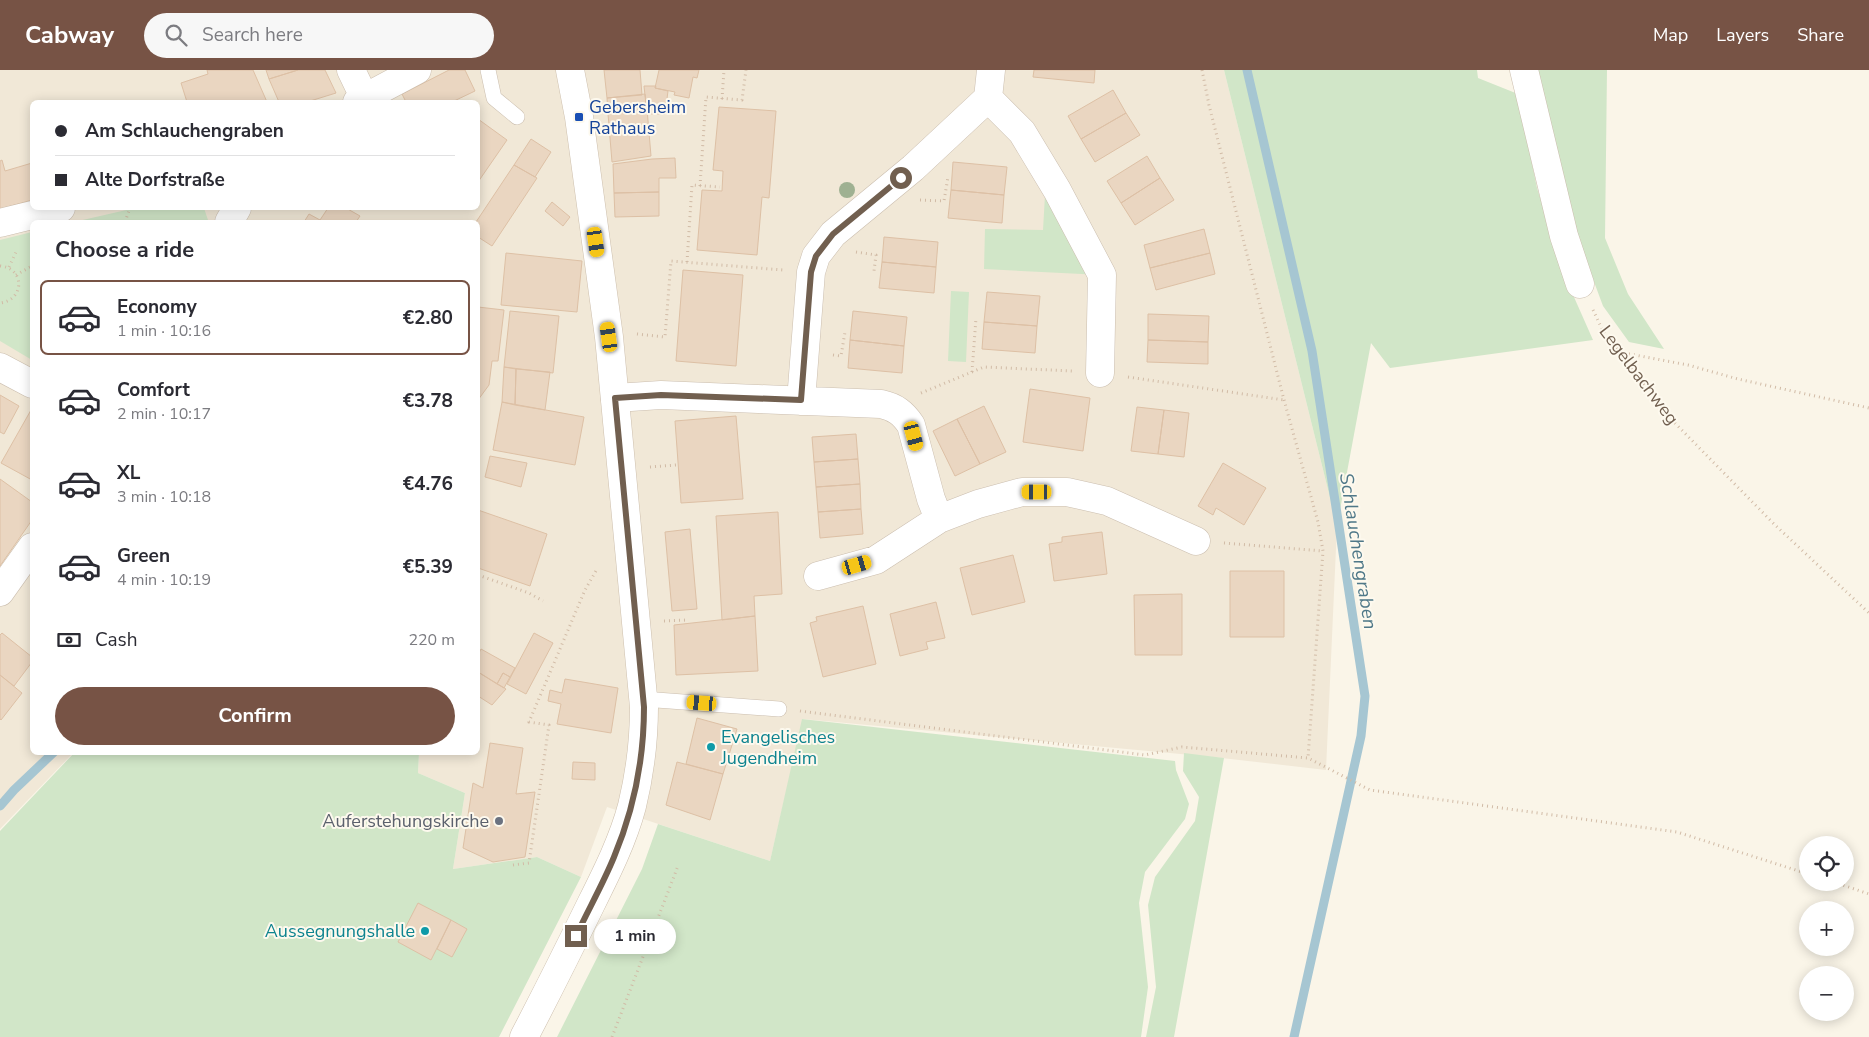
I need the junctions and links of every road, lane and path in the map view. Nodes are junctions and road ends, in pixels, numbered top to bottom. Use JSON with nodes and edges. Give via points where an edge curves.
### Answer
{"nodes":[{"id":1,"x":351,"y":70,"type":"edge"},
{"id":2,"x":417,"y":70,"type":"edge"},
{"id":3,"x":488,"y":70,"type":"edge"},
{"id":4,"x":570,"y":70,"type":"edge"},
{"id":5,"x":724,"y":70,"type":"edge"},
{"id":6,"x":746,"y":70,"type":"edge"},
{"id":7,"x":990,"y":70,"type":"edge"},
{"id":8,"x":1202,"y":70,"type":"edge"},
{"id":9,"x":1524,"y":70,"type":"edge"},
{"id":10,"x":988,"y":98,"type":"junction"},
{"id":11,"x":722,"y":99,"type":"junction"},
{"id":12,"x":361,"y":100,"type":"edge"},
{"id":13,"x":363,"y":100,"type":"edge"},
{"id":14,"x":517,"y":117,"type":"dead end"},
{"id":15,"x":700,"y":186,"type":"junction"},
{"id":16,"x":720,"y":187,"type":"dead end"},
{"id":17,"x":53,"y":210,"type":"edge"},
{"id":18,"x":0,"y":223,"type":"edge"},
{"id":19,"x":687,"y":262,"type":"junction"},
{"id":20,"x":0,"y":266,"type":"edge"},
{"id":21,"x":30,"y":267,"type":"edge"},
{"id":22,"x":811,"y":272,"type":"junction"},
{"id":23,"x":16,"y":275,"type":"junction"},
{"id":24,"x":1580,"y":284,"type":"joint"},
{"id":25,"x":1,"y":304,"type":"edge"},
{"id":26,"x":976,"y":318,"type":"dead end"},
{"id":27,"x":634,"y":334,"type":"dead end"},
{"id":28,"x":1618,"y":352,"type":"junction"},
{"id":29,"x":0,"y":367,"type":"edge"},
{"id":30,"x":972,"y":372,"type":"dead end"},
{"id":31,"x":1100,"y":372,"type":"dead end"},
{"id":32,"x":30,"y":383,"type":"edge"},
{"id":33,"x":615,"y":398,"type":"junction"},
{"id":34,"x":801,"y":400,"type":"junction"},
{"id":35,"x":1869,"y":408,"type":"edge"},
{"id":36,"x":939,"y":519,"type":"junction"},
{"id":37,"x":1196,"y":541,"type":"joint"},
{"id":38,"x":30,"y":551,"type":"edge"},
{"id":39,"x":1323,"y":551,"type":"junction"},
{"id":40,"x":597,"y":569,"type":"dead end"},
{"id":41,"x":480,"y":576,"type":"edge"},
{"id":42,"x":818,"y":576,"type":"dead end"},
{"id":43,"x":0,"y":592,"type":"edge"},
{"id":44,"x":543,"y":601,"type":"dead end"},
{"id":45,"x":1869,"y":613,"type":"edge"},
{"id":46,"x":643,"y":699,"type":"junction"},
{"id":47,"x":779,"y":709,"type":"joint"},
{"id":48,"x":1308,"y":758,"type":"junction"},
{"id":49,"x":513,"y":865,"type":"dead end"},
{"id":50,"x":678,"y":866,"type":"dead end"},
{"id":51,"x":1799,"y":871,"type":"edge"},
{"id":52,"x":1854,"y":889,"type":"edge"},
{"id":53,"x":1869,"y":894,"type":"edge"},
{"id":54,"x":524,"y":1037,"type":"edge"},
{"id":55,"x":612,"y":1037,"type":"edge"}],
"edges":[{"from":1,"to":12,"type":"street"},
{"from":2,"to":13,"type":"street"},
{"from":3,"to":14,"type":"lane","via":[[494,98]]},
{"from":4,"to":33,"type":"street"},
{"from":5,"to":11,"type":"path"},
{"from":6,"to":11,"type":"path","via":[[742,100]]},
{"from":7,"to":10,"type":"street"},
{"from":8,"to":39,"type":"path"},
{"from":9,"to":24,"type":"street","via":[[1564,236]]},
{"from":10,"to":22,"type":"street","via":[[833,234],[816,256]]},
{"from":10,"to":31,"type":"street","via":[[1022,132],[1102,275]]},
{"from":11,"to":15,"type":"path","via":[[706,97]]},
{"from":15,"to":16,"type":"path"},
{"from":15,"to":19,"type":"path","via":[[692,185]]},
{"from":17,"to":18,"type":"street"},
{"from":19,"to":22,"type":"path"},
{"from":19,"to":27,"type":"path","via":[[671,261],[665,337]]},
{"from":20,"to":23,"type":"path","via":[[9,268]]},
{"from":21,"to":23,"type":"path"},
{"from":22,"to":34,"type":"street"},
{"from":23,"to":25,"type":"path","via":[[19,281],[17,293]]},
{"from":24,"to":28,"type":"path","name":"Legelbachweg","via":[[1603,331]]},
{"from":26,"to":30,"type":"path"},
{"from":28,"to":35,"type":"path","via":[[1688,365]]},
{"from":28,"to":45,"type":"path","name":"Legelbachweg","via":[[1668,416],[1774,524]]},
{"from":29,"to":32,"type":"street"},
{"from":33,"to":34,"type":"street","via":[[661,395]]},
{"from":33,"to":46,"type":"street"},
{"from":34,"to":36,"type":"street","via":[[881,404],[905,416],[911,425]]},
{"from":36,"to":37,"type":"street","via":[[1022,492],[1067,492],[1107,501]]},
{"from":36,"to":42,"type":"street","via":[[876,560]]},
{"from":37,"to":39,"type":"path"},
{"from":38,"to":43,"type":"street"},
{"from":39,"to":48,"type":"path"},
{"from":40,"to":49,"type":"path","via":[[529,722],[549,725],[529,863]]},
{"from":41,"to":44,"type":"path"},
{"from":46,"to":47,"type":"lane"},
{"from":46,"to":54,"type":"street","via":[[642,753],[631,807],[614,858]]},
{"from":47,"to":48,"type":"path","via":[[1145,755],[1182,747]]},
{"from":48,"to":51,"type":"path","via":[[1370,790],[1677,832]]},
{"from":50,"to":55,"type":"path"},
{"from":52,"to":53,"type":"path"}]}
